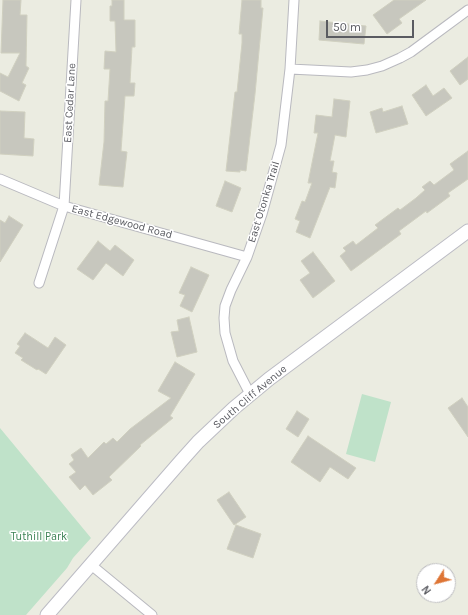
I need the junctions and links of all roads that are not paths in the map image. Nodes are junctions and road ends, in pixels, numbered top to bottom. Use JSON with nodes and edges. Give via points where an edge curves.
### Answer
{"nodes":[{"id":1,"x":76,"y":0,"type":"edge"},
{"id":2,"x":294,"y":0,"type":"edge"},
{"id":3,"x":468,"y":10,"type":"edge"},
{"id":4,"x":290,"y":69,"type":"junction"},
{"id":5,"x":0,"y":179,"type":"edge"},
{"id":6,"x":64,"y":206,"type":"junction"},
{"id":7,"x":468,"y":231,"type":"edge"},
{"id":8,"x":246,"y":257,"type":"junction"},
{"id":9,"x":39,"y":283,"type":"dead end"},
{"id":10,"x":250,"y":394,"type":"junction"},
{"id":11,"x":90,"y":564,"type":"junction"},
{"id":12,"x":46,"y":615,"type":"edge"},
{"id":13,"x":152,"y":615,"type":"edge"}],
"edges":[{"from":1,"to":6,"type":"street","name":"East Cedar Lane"},
{"from":2,"to":4,"type":"street","name":"East Otonka Trail"},
{"from":3,"to":4,"type":"street","via":[[405,55],[382,66],[351,72]]},
{"from":4,"to":8,"type":"street","name":"East Otonka Trail","via":[[281,145],[262,214]]},
{"from":5,"to":6,"type":"street","name":"East Edgewood Road"},
{"from":6,"to":8,"type":"street","name":"East Edgewood Road"},
{"from":6,"to":9,"type":"street","name":"East Cedar Lane"},
{"from":7,"to":10,"type":"main road","name":"South Cliff Avenue"},
{"from":8,"to":10,"type":"street","name":"East Otonka Trail","via":[[225,306],[224,318],[225,333],[233,361]]},
{"from":10,"to":11,"type":"main road","name":"South Cliff Avenue","via":[[198,442]]},
{"from":11,"to":12,"type":"main road","name":"South Cliff Avenue"},
{"from":11,"to":13,"type":"street"}]}
